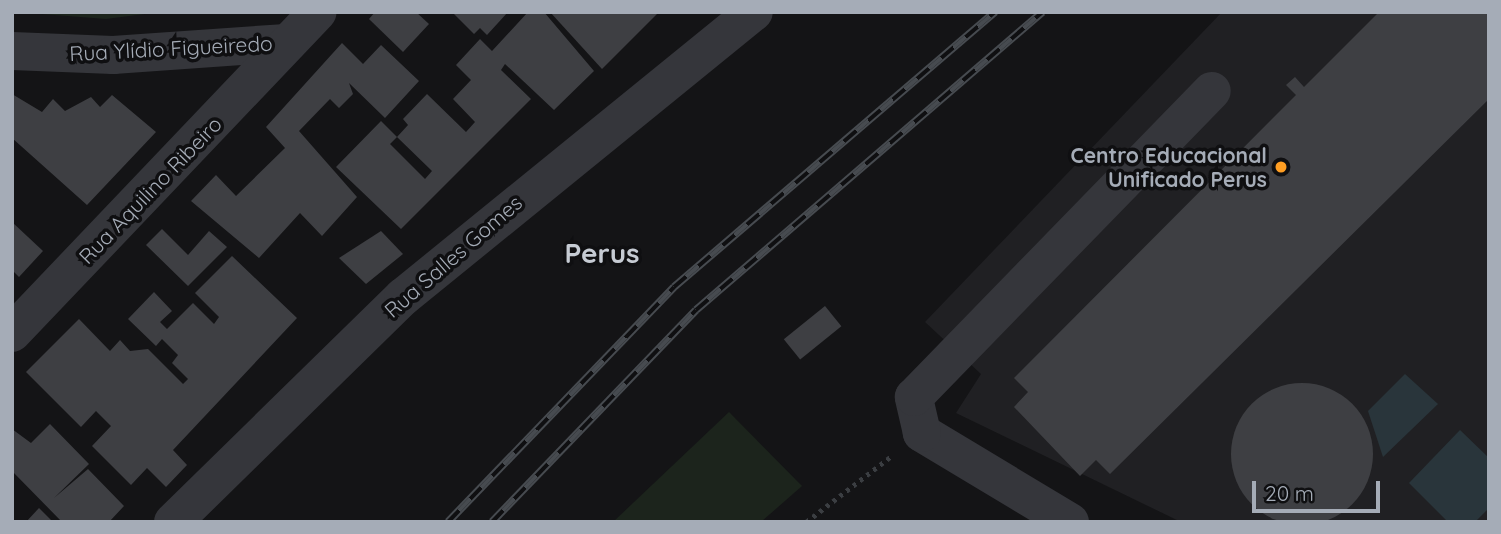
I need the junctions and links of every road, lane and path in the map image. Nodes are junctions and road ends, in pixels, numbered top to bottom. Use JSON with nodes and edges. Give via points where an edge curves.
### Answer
{"nodes":[{"id":1,"x":318,"y":12,"type":"edge"},
{"id":2,"x":754,"y":12,"type":"edge"},
{"id":3,"x":283,"y":43,"type":"junction"},
{"id":4,"x":12,"y":51,"type":"edge"},
{"id":5,"x":1212,"y":92,"type":"dead end"},
{"id":6,"x":12,"y":333,"type":"edge"},
{"id":7,"x":922,"y":433,"type":"junction"},
{"id":8,"x":173,"y":522,"type":"edge"},
{"id":9,"x":806,"y":522,"type":"edge"},
{"id":10,"x":1070,"y":522,"type":"edge"}],
"edges":[{"from":1,"to":3,"type":"street","name":"Rua Ylídio Figueiredo"},
{"from":2,"to":8,"type":"street","name":"Rua Salles Gomes","via":[[403,297]]},
{"from":3,"to":4,"type":"street","name":"Rua Ylídio Figueiredo","via":[[113,55]]},
{"from":3,"to":6,"type":"street","name":"Rua Aquilino Ribeiro"},
{"from":5,"to":7,"type":"street","via":[[914,397]]},
{"from":7,"to":9,"type":"path"},
{"from":7,"to":10,"type":"street"}]}
